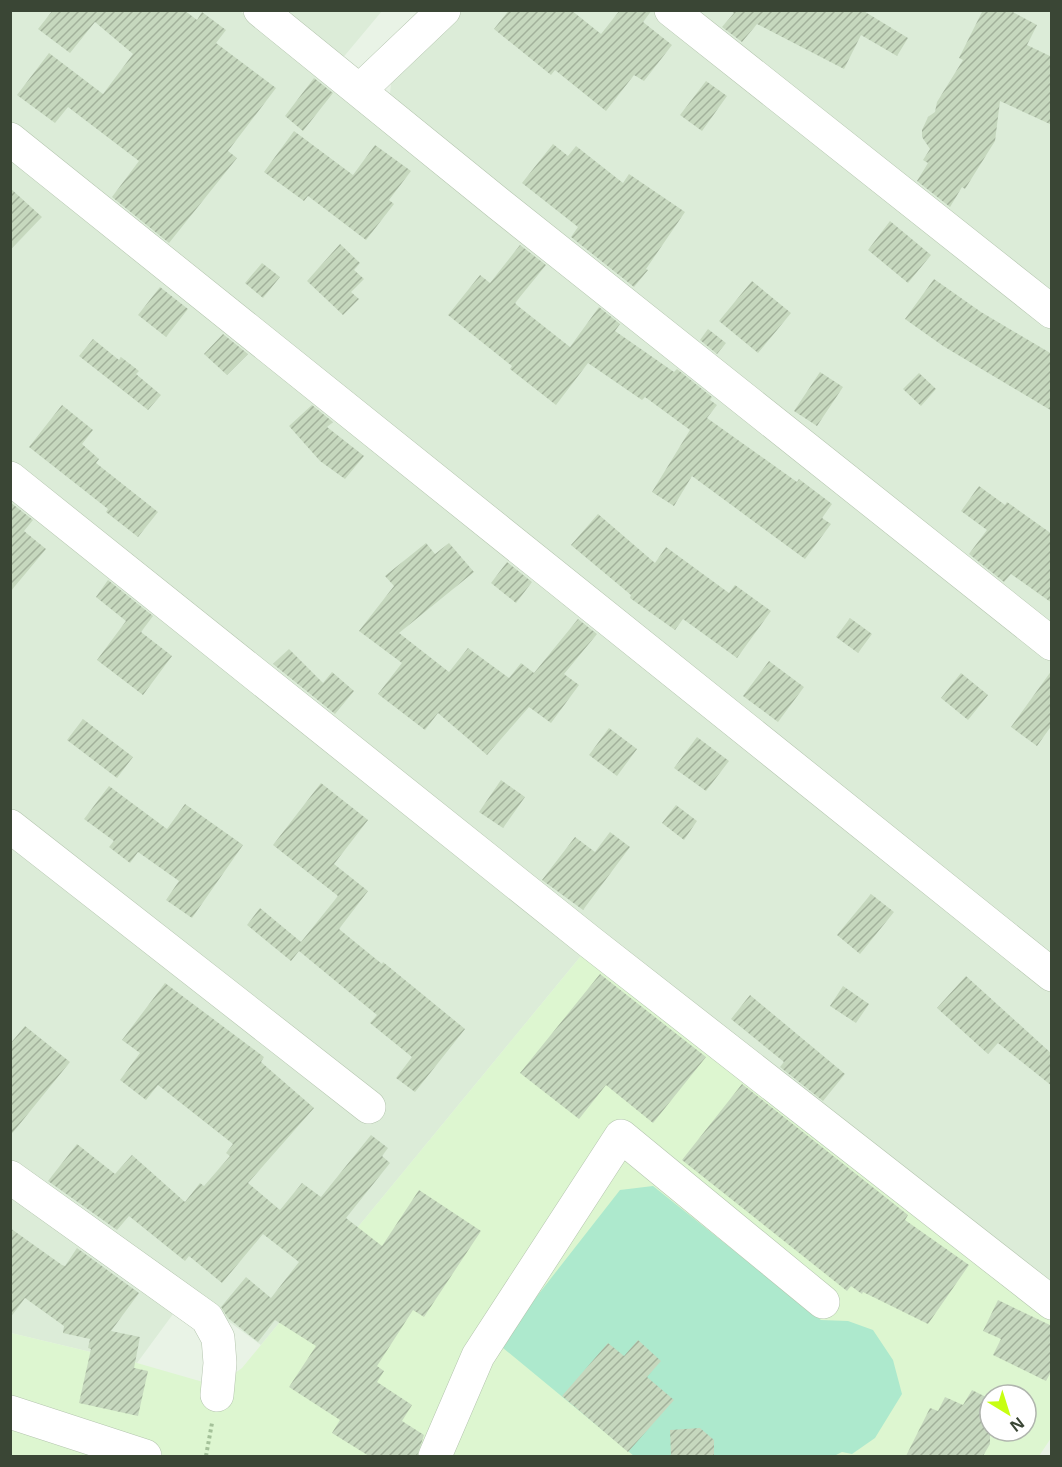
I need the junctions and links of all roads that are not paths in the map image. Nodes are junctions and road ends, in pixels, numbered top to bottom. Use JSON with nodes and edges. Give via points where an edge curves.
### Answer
{"nodes":[{"id":1,"x":260,"y":10,"type":"edge"},
{"id":2,"x":444,"y":10,"type":"edge"},
{"id":3,"x":671,"y":10,"type":"edge"},
{"id":4,"x":360,"y":90,"type":"junction"},
{"id":5,"x":10,"y":139,"type":"edge"},
{"id":6,"x":1052,"y":312,"type":"edge"},
{"id":7,"x":10,"y":478,"type":"edge"},
{"id":8,"x":1052,"y":644,"type":"edge"},
{"id":9,"x":10,"y":826,"type":"edge"},
{"id":10,"x":1052,"y":975,"type":"edge"},
{"id":11,"x":369,"y":1107,"type":"dead end"},
{"id":12,"x":10,"y":1177,"type":"edge"},
{"id":13,"x":822,"y":1302,"type":"dead end"},
{"id":14,"x":1052,"y":1303,"type":"edge"},
{"id":15,"x":217,"y":1395,"type":"dead end"},
{"id":16,"x":10,"y":1412,"type":"edge"},
{"id":17,"x":145,"y":1456,"type":"edge"},
{"id":18,"x":435,"y":1456,"type":"edge"}],
"edges":[{"from":1,"to":4,"type":"lane"},
{"from":2,"to":4,"type":"lane"},
{"from":3,"to":6,"type":"lane"},
{"from":4,"to":8,"type":"lane"},
{"from":5,"to":10,"type":"lane"},
{"from":7,"to":14,"type":"lane","via":[[590,942]]},
{"from":9,"to":11,"type":"lane"},
{"from":12,"to":15,"type":"lane","via":[[207,1318],[218,1338]]},
{"from":13,"to":18,"type":"lane","via":[[621,1136],[478,1356]]},
{"from":16,"to":17,"type":"lane"}]}
